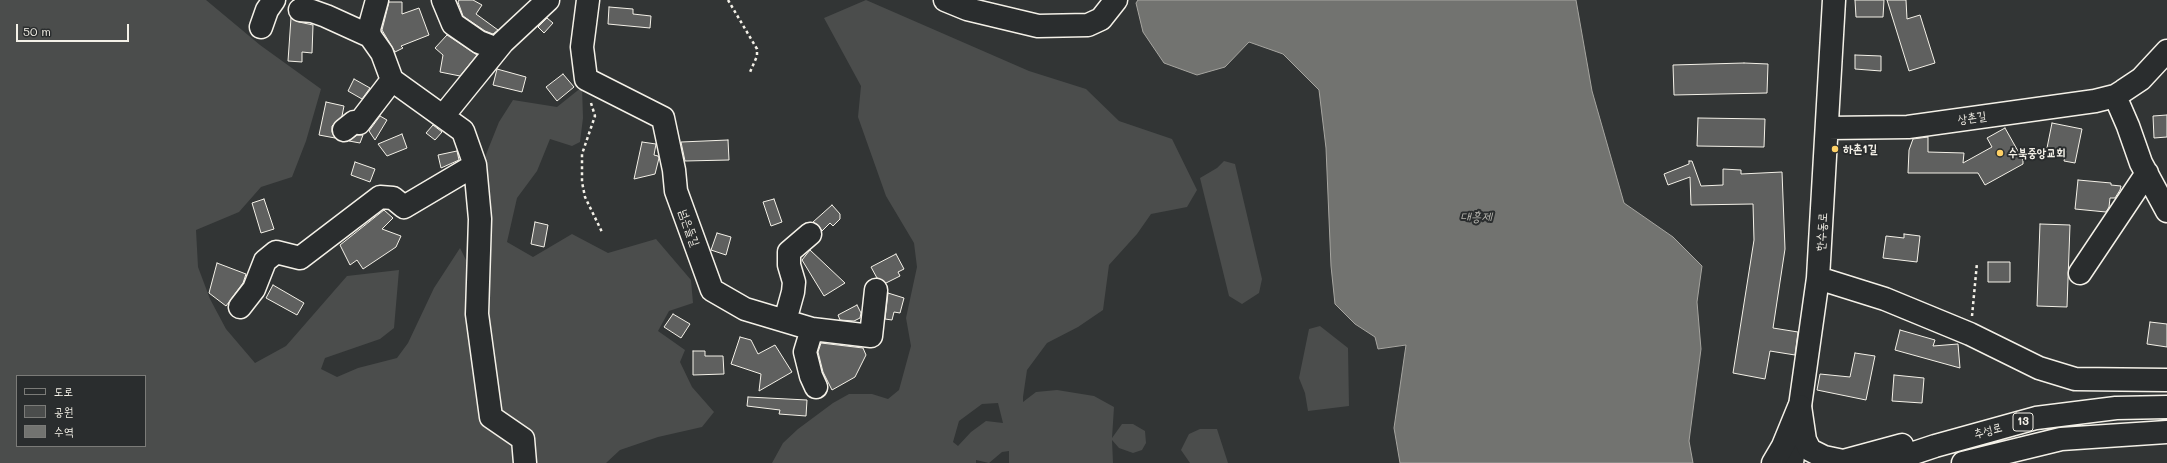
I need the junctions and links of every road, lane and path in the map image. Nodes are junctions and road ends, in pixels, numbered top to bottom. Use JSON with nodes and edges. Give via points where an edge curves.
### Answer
{"nodes":[{"id":1,"x":274,"y":0,"type":"edge"},
{"id":2,"x":376,"y":0,"type":"edge"},
{"id":3,"x":444,"y":0,"type":"edge"},
{"id":4,"x":548,"y":0,"type":"edge"},
{"id":5,"x":588,"y":0,"type":"edge"},
{"id":6,"x":728,"y":0,"type":"edge"},
{"id":7,"x":945,"y":0,"type":"edge"},
{"id":8,"x":1116,"y":0,"type":"edge"},
{"id":9,"x":1834,"y":0,"type":"edge"},
{"id":10,"x":300,"y":10,"type":"dead end"},
{"id":11,"x":261,"y":27,"type":"dead end"},
{"id":12,"x":370,"y":36,"type":"junction"},
{"id":13,"x":498,"y":49,"type":"junction"},
{"id":14,"x":2167,"y":51,"type":"edge"},
{"id":15,"x":750,"y":72,"type":"dead end"},
{"id":16,"x":586,"y":79,"type":"junction"},
{"id":17,"x":392,"y":80,"type":"junction"},
{"id":18,"x":2115,"y":96,"type":"junction"},
{"id":19,"x":443,"y":116,"type":"junction"},
{"id":20,"x":1828,"y":128,"type":"junction"},
{"id":21,"x":344,"y":130,"type":"dead end"},
{"id":22,"x":475,"y":165,"type":"junction"},
{"id":23,"x":2147,"y":173,"type":"junction"},
{"id":24,"x":2167,"y":211,"type":"edge"},
{"id":25,"x":602,"y":232,"type":"dead end"},
{"id":26,"x":810,"y":234,"type":"dead end"},
{"id":27,"x":1977,"y":263,"type":"dead end"},
{"id":28,"x":2080,"y":273,"type":"dead end"},
{"id":29,"x":1818,"y":278,"type":"junction"},
{"id":30,"x":876,"y":290,"type":"dead end"},
{"id":31,"x":240,"y":307,"type":"dead end"},
{"id":32,"x":785,"y":321,"type":"junction"},
{"id":33,"x":812,"y":329,"type":"junction"},
{"id":34,"x":1970,"y":334,"type":"junction"},
{"id":35,"x":2167,"y":380,"type":"edge"},
{"id":36,"x":816,"y":387,"type":"dead end"},
{"id":37,"x":1800,"y":406,"type":"junction"},
{"id":38,"x":2167,"y":407,"type":"edge"},
{"id":39,"x":2036,"y":418,"type":"junction"},
{"id":40,"x":2167,"y":432,"type":"edge"},
{"id":41,"x":525,"y":463,"type":"edge"},
{"id":42,"x":1774,"y":463,"type":"edge"},
{"id":43,"x":1792,"y":463,"type":"edge"},
{"id":44,"x":1884,"y":463,"type":"edge"},
{"id":45,"x":1963,"y":463,"type":"edge"}],
"edges":[{"from":1,"to":11,"type":"street"},
{"from":2,"to":12,"type":"street","via":[[369,29]]},
{"from":3,"to":13,"type":"street","via":[[453,24],[479,42]]},
{"from":4,"to":13,"type":"street"},
{"from":5,"to":16,"type":"street","via":[[582,47]]},
{"from":6,"to":15,"type":"path","via":[[757,50],[758,56]]},
{"from":7,"to":8,"type":"street","via":[[967,9],[1038,26],[1088,25],[1101,19]]},
{"from":9,"to":20,"type":"street","name":"한수동로"},
{"from":10,"to":12,"type":"street","via":[[326,16]]},
{"from":12,"to":17,"type":"street","via":[[382,53]]},
{"from":13,"to":19,"type":"street"},
{"from":14,"to":18,"type":"street","name":"상촌길","via":[[2141,79]]},
{"from":16,"to":25,"type":"path","via":[[595,116],[582,154],[582,182],[585,197]]},
{"from":16,"to":32,"type":"street","name":"넘은들길","via":[[663,118],[676,191],[712,290],[745,309]]},
{"from":17,"to":19,"type":"street"},
{"from":17,"to":21,"type":"street","via":[[359,123],[354,122]]},
{"from":18,"to":20,"type":"street","name":"상촌길","via":[[1908,127]]},
{"from":18,"to":23,"type":"street"},
{"from":19,"to":22,"type":"street","via":[[463,131]]},
{"from":20,"to":29,"type":"street","name":"한수동로"},
{"from":22,"to":31,"type":"street","via":[[404,207],[393,198],[380,197],[300,258],[276,252],[265,261],[254,289]]},
{"from":22,"to":41,"type":"street","via":[[480,219],[477,314],[491,417],[523,440]]},
{"from":23,"to":24,"type":"street"},
{"from":23,"to":28,"type":"street"},
{"from":26,"to":32,"type":"street","via":[[789,252],[789,265],[794,282]]},
{"from":27,"to":34,"type":"path"},
{"from":29,"to":34,"type":"street","via":[[1885,299]]},
{"from":29,"to":37,"type":"street","name":"한수동로"},
{"from":30,"to":33,"type":"street","name":"넘은들길","via":[[871,336]]},
{"from":32,"to":33,"type":"street","name":"넘은들길"},
{"from":33,"to":36,"type":"street","via":[[805,352]]},
{"from":34,"to":35,"type":"street","via":[[2039,368],[2075,379]]},
{"from":37,"to":39,"type":"street","via":[[1805,440],[1810,450],[1824,457],[1844,461],[1969,426]]},
{"from":37,"to":42,"type":"street"},
{"from":37,"to":43,"type":"street","name":"한수동로"},
{"from":38,"to":39,"type":"street","name":"추성로","number":"13","via":[[2116,408]]},
{"from":39,"to":44,"type":"street","name":"추성로","number":"13"},
{"from":40,"to":45,"type":"street","name":"추성로","number":"13","via":[[2061,440]]}]}
